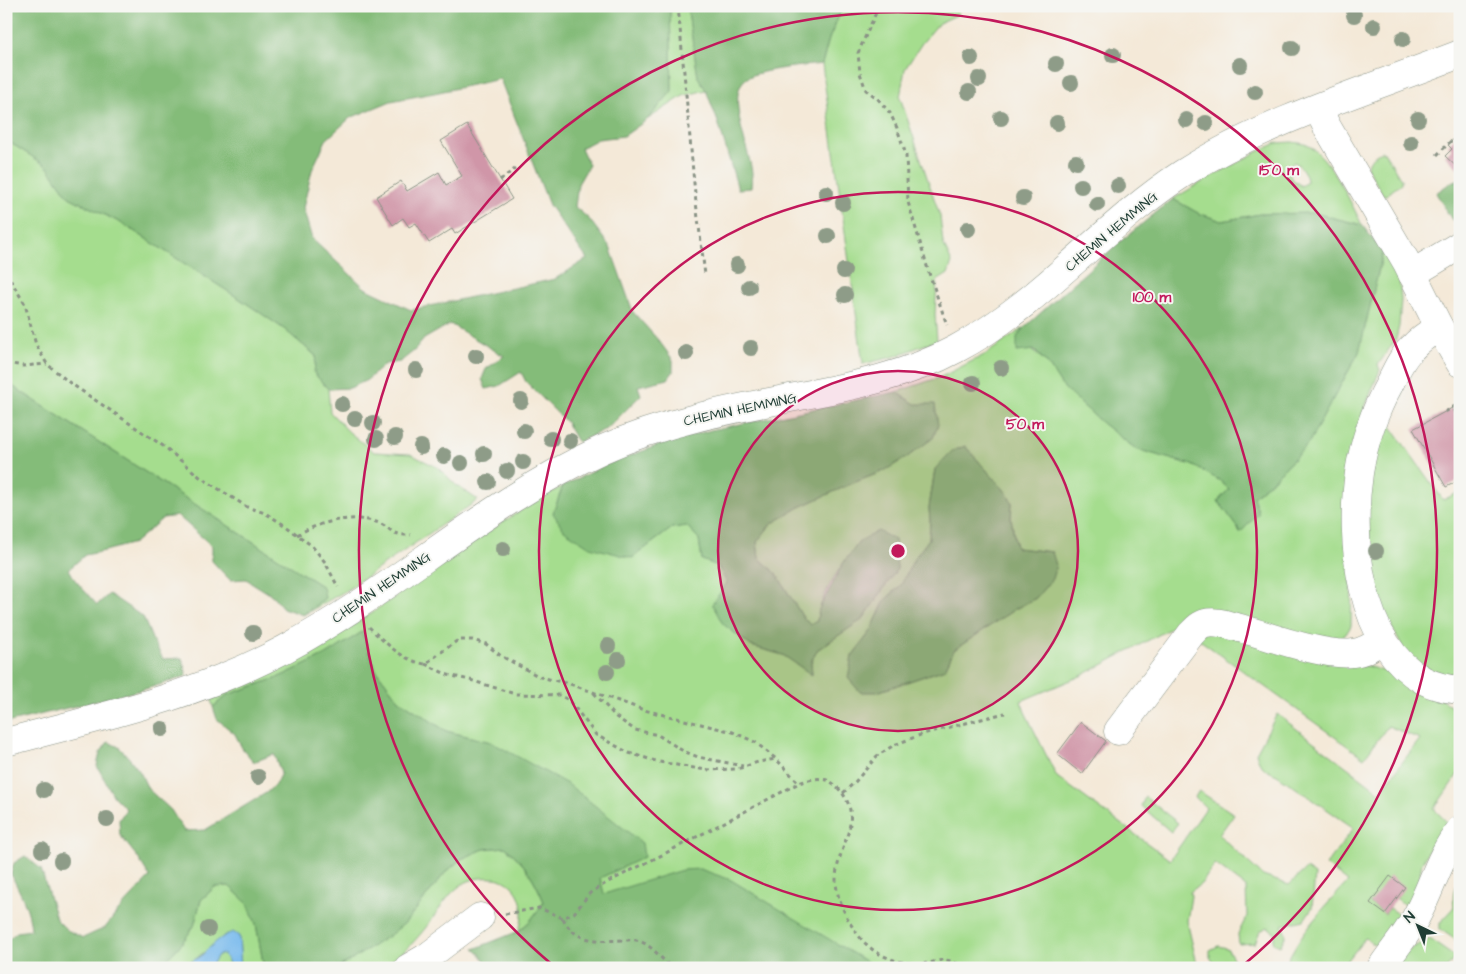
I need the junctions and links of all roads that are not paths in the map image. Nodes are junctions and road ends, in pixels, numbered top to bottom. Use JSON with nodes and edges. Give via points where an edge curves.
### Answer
{"nodes":[{"id":1,"x":1460,"y":54,"type":"edge"},
{"id":2,"x":1318,"y":108,"type":"junction"},
{"id":3,"x":1460,"y":246,"type":"edge"},
{"id":4,"x":1412,"y":274,"type":"junction"},
{"id":5,"x":1439,"y":327,"type":"junction"},
{"id":6,"x":1460,"y":363,"type":"edge"},
{"id":7,"x":1384,"y":639,"type":"junction"},
{"id":8,"x":1460,"y":690,"type":"edge"},
{"id":9,"x":1118,"y":731,"type":"dead end"},
{"id":10,"x":6,"y":742,"type":"edge"},
{"id":11,"x":1460,"y":830,"type":"edge"},
{"id":12,"x":480,"y":917,"type":"road end"},
{"id":13,"x":408,"y":968,"type":"edge"},
{"id":14,"x":1381,"y":968,"type":"edge"}],
"edges":[{"from":1,"to":2,"type":"street","name":"CHEMIN HEMMING"},
{"from":2,"to":4,"type":"street"},
{"from":2,"to":10,"type":"street","name":"CHEMIN HEMMING","via":[[1223,150],[1180,175],[992,328],[936,360],[854,386],[694,418],[607,447],[517,495],[350,610],[284,650],[194,689],[99,719]]},
{"from":3,"to":4,"type":"street"},
{"from":4,"to":5,"type":"street"},
{"from":5,"to":6,"type":"street"},
{"from":5,"to":7,"type":"street","via":[[1410,349],[1398,368],[1379,403],[1359,474],[1356,512],[1358,560],[1373,622]]},
{"from":7,"to":8,"type":"street","via":[[1408,670],[1424,681]]},
{"from":7,"to":9,"type":"street","via":[[1351,654],[1310,648],[1226,624],[1207,622],[1191,634]]},
{"from":11,"to":14,"type":"street","via":[[1449,843],[1415,919]]},
{"from":12,"to":13,"type":"street"}]}
